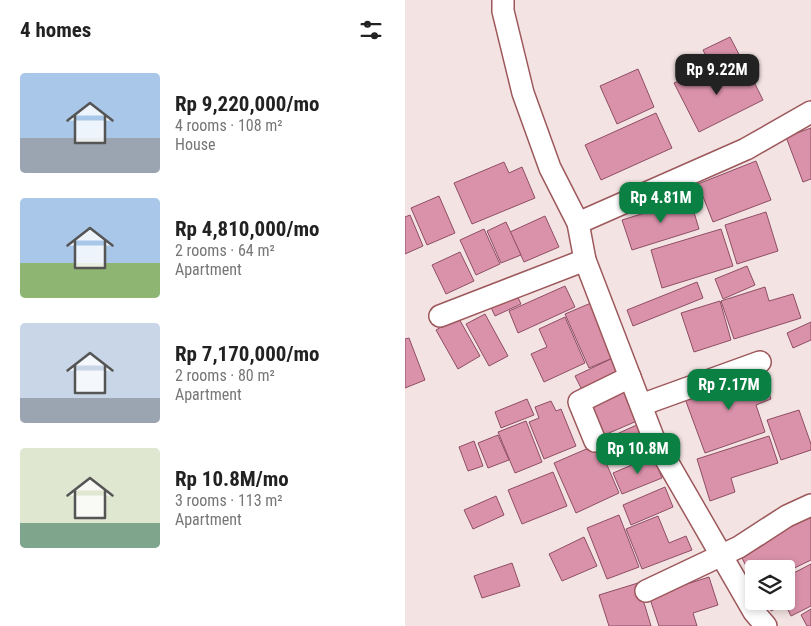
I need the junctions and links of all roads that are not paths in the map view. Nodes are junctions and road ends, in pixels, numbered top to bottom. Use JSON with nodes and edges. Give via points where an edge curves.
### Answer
{"nodes":[{"id":1,"x":503,"y":0,"type":"edge"},
{"id":2,"x":811,"y":112,"type":"edge"},
{"id":3,"x":578,"y":223,"type":"junction"},
{"id":4,"x":585,"y":260,"type":"junction"},
{"id":5,"x":440,"y":316,"type":"dead end"},
{"id":6,"x":760,"y":362,"type":"dead end"},
{"id":7,"x":630,"y":377,"type":"junction"},
{"id":8,"x":641,"y":405,"type":"junction"},
{"id":9,"x":595,"y":441,"type":"dead end"},
{"id":10,"x":811,"y":505,"type":"edge"},
{"id":11,"x":722,"y":556,"type":"junction"},
{"id":12,"x":646,"y":591,"type":"dead end"},
{"id":13,"x":766,"y":626,"type":"edge"}],
"edges":[{"from":1,"to":3,"type":"street","via":[[523,93],[550,168]]},
{"from":2,"to":3,"type":"street","via":[[745,149]]},
{"from":3,"to":4,"type":"street"},
{"from":4,"to":5,"type":"street"},
{"from":4,"to":7,"type":"street"},
{"from":6,"to":8,"type":"street"},
{"from":7,"to":8,"type":"street"},
{"from":7,"to":9,"type":"street","via":[[579,402]]},
{"from":8,"to":11,"type":"street","via":[[653,437]]},
{"from":10,"to":11,"type":"street"},
{"from":11,"to":12,"type":"street"},
{"from":11,"to":13,"type":"street"}]}
